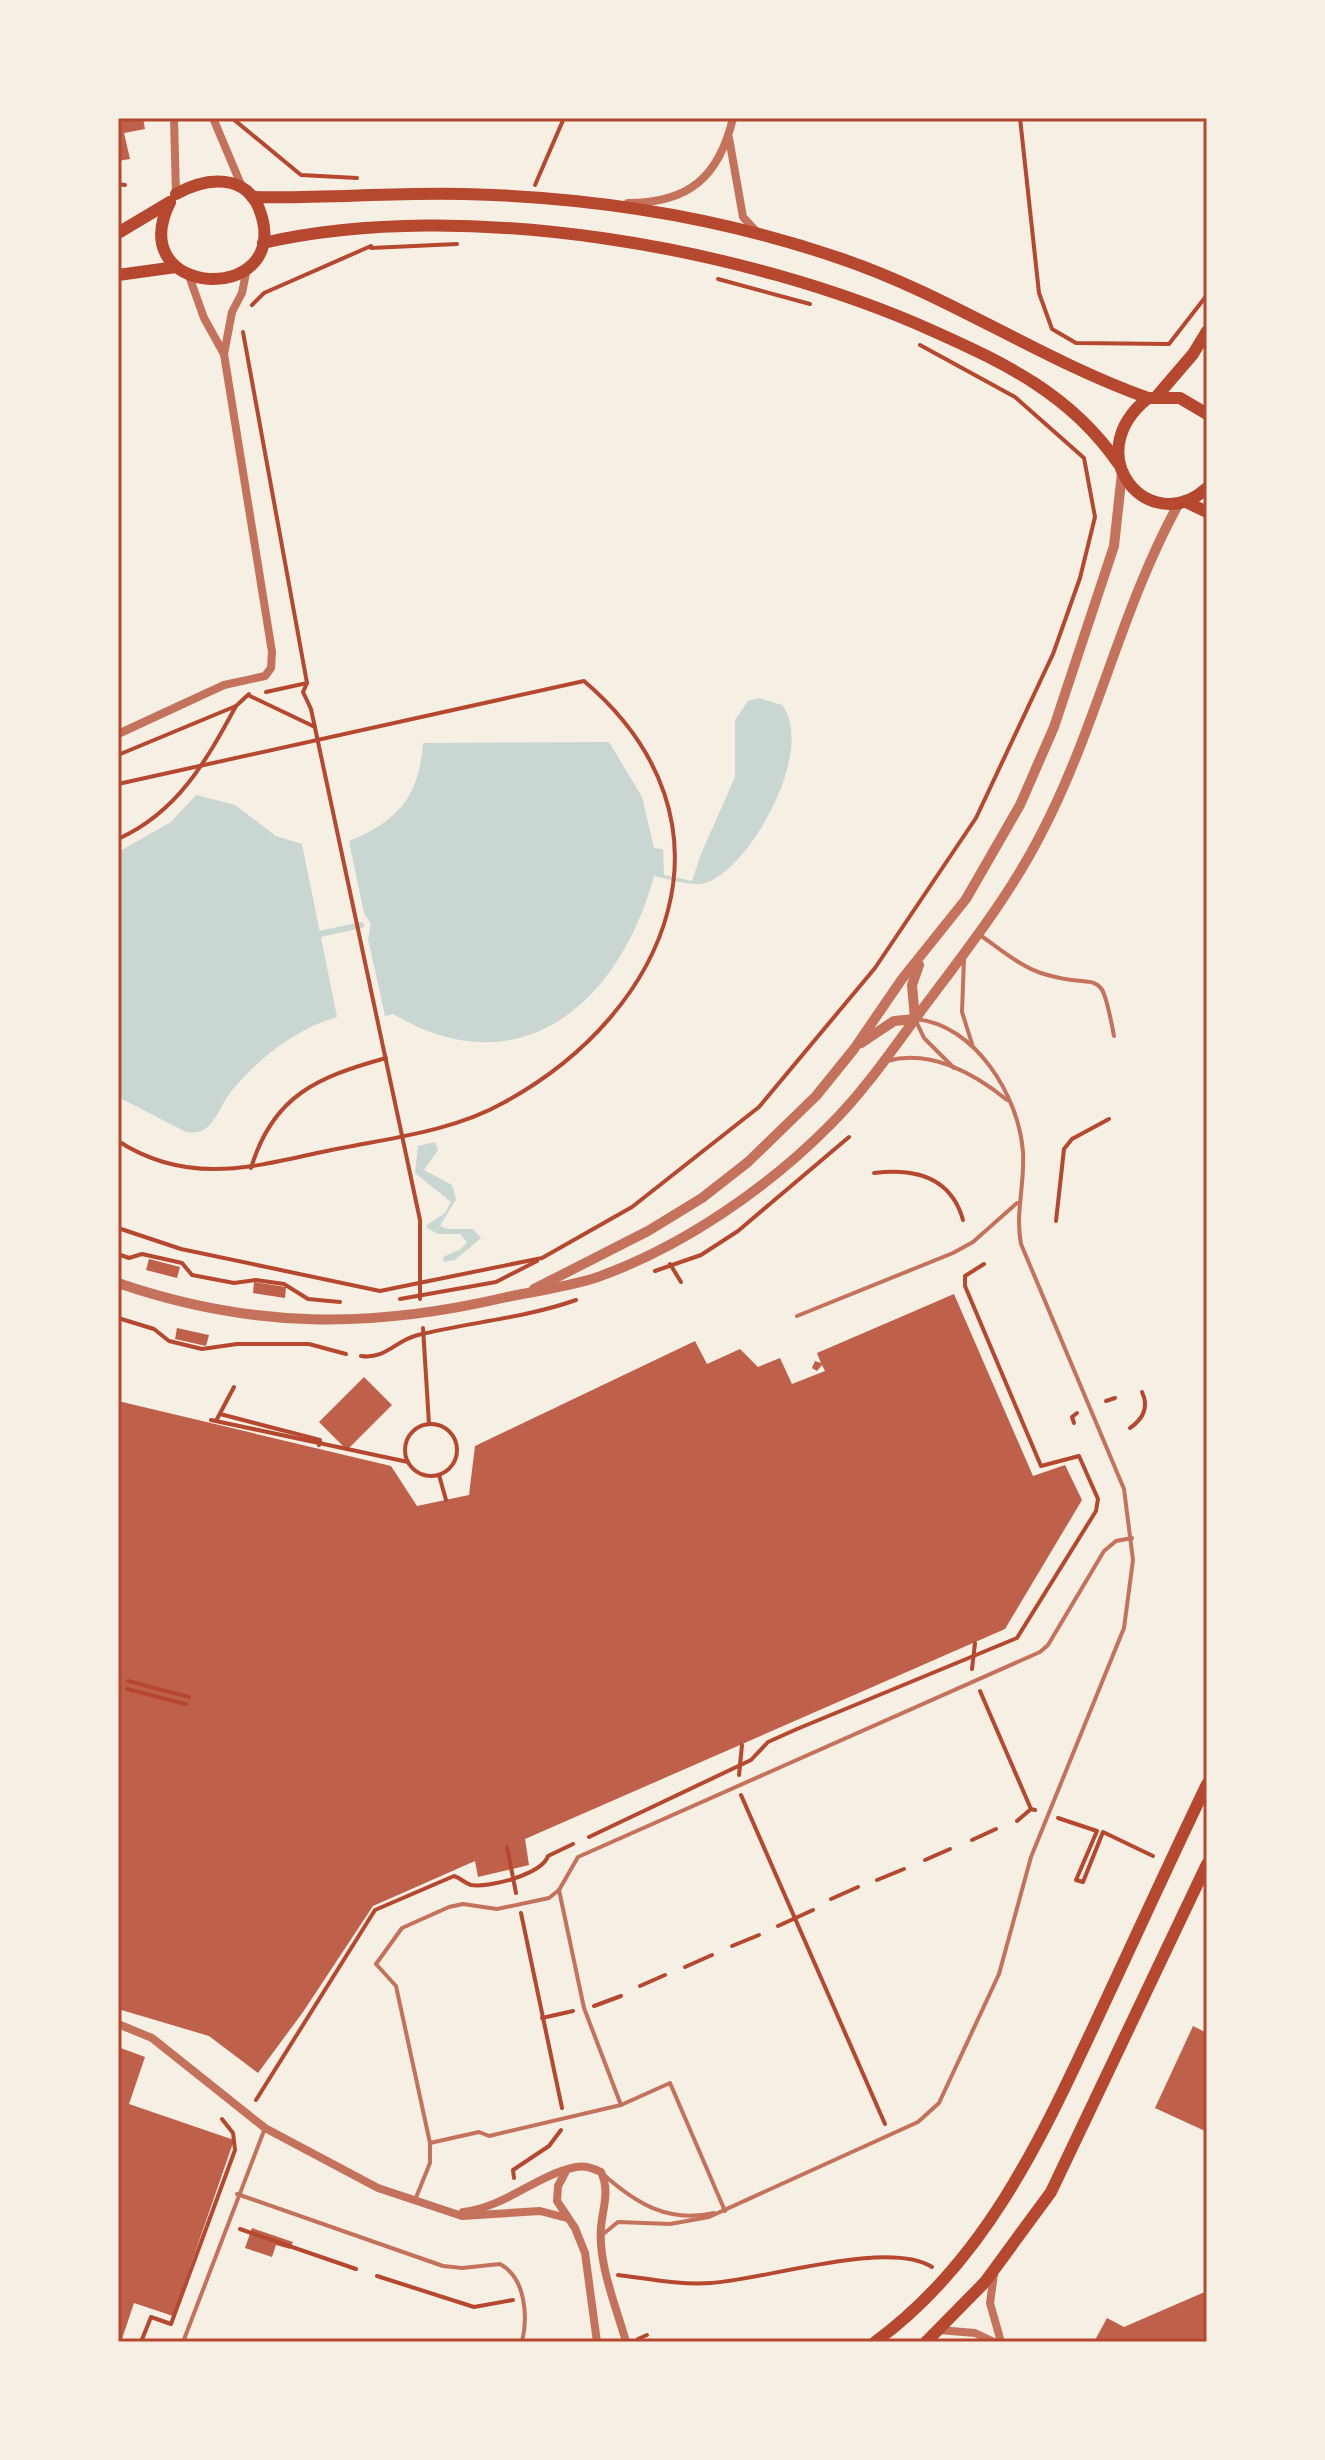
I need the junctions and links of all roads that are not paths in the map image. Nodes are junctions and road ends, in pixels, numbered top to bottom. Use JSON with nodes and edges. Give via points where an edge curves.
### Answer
{"nodes":[{"id":1,"x":174,"y":118,"type":"edge"},
{"id":2,"x":213,"y":118,"type":"edge"},
{"id":3,"x":733,"y":118,"type":"edge"},
{"id":4,"x":728,"y":137,"type":"junction"},
{"id":5,"x":248,"y":193,"type":"junction"},
{"id":6,"x":173,"y":198,"type":"junction"},
{"id":7,"x":600,"y":204,"type":"junction"},
{"id":8,"x":118,"y":233,"type":"edge"},
{"id":9,"x":766,"y":237,"type":"junction"},
{"id":10,"x":263,"y":243,"type":"junction"},
{"id":11,"x":176,"y":267,"type":"junction"},
{"id":12,"x":247,"y":268,"type":"junction"},
{"id":13,"x":118,"y":275,"type":"edge"},
{"id":14,"x":189,"y":276,"type":"junction"},
{"id":15,"x":1207,"y":331,"type":"edge"},
{"id":16,"x":224,"y":354,"type":"junction"},
{"id":17,"x":1153,"y":397,"type":"junction"},
{"id":18,"x":1207,"y":414,"type":"edge"},
{"id":19,"x":1120,"y":468,"type":"junction"},
{"id":20,"x":1207,"y":488,"type":"edge"},
{"id":21,"x":1182,"y":502,"type":"junction"},
{"id":22,"x":1207,"y":512,"type":"edge"},
{"id":23,"x":118,"y":734,"type":"edge"},
{"id":24,"x":978,"y":934,"type":"junction"},
{"id":25,"x":927,"y":951,"type":"junction"},
{"id":26,"x":965,"y":952,"type":"junction"},
{"id":27,"x":915,"y":1019,"type":"junction"},
{"id":28,"x":1114,"y":1036,"type":"dead end"},
{"id":29,"x":973,"y":1047,"type":"junction"},
{"id":30,"x":854,"y":1049,"type":"junction"},
{"id":31,"x":882,"y":1063,"type":"junction"},
{"id":32,"x":954,"y":1068,"type":"junction"},
{"id":33,"x":1009,"y":1101,"type":"junction"},
{"id":34,"x":1018,"y":1202,"type":"junction"},
{"id":35,"x":118,"y":1283,"type":"edge"},
{"id":36,"x":525,"y":1293,"type":"junction"},
{"id":37,"x":797,"y":1316,"type":"dead end"},
{"id":38,"x":1132,"y":1538,"type":"junction"},
{"id":39,"x":1207,"y":1784,"type":"edge"},
{"id":40,"x":1207,"y":1864,"type":"edge"},
{"id":41,"x":559,"y":1890,"type":"junction"},
{"id":42,"x":118,"y":2024,"type":"edge"},
{"id":43,"x":621,"y":2105,"type":"junction"},
{"id":44,"x":265,"y":2128,"type":"junction"},
{"id":45,"x":430,"y":2143,"type":"junction"},
{"id":46,"x":567,"y":2170,"type":"junction"},
{"id":47,"x":601,"y":2172,"type":"junction"},
{"id":48,"x":237,"y":2194,"type":"junction"},
{"id":49,"x":414,"y":2202,"type":"junction"},
{"id":50,"x":725,"y":2211,"type":"junction"},
{"id":51,"x":449,"y":2212,"type":"junction"},
{"id":52,"x":567,"y":2218,"type":"junction"},
{"id":53,"x":601,"y":2237,"type":"junction"},
{"id":54,"x":995,"y":2269,"type":"junction"},
{"id":55,"x":939,"y":2330,"type":"junction"},
{"id":56,"x":183,"y":2342,"type":"edge"},
{"id":57,"x":522,"y":2342,"type":"edge"},
{"id":58,"x":597,"y":2342,"type":"edge"},
{"id":59,"x":626,"y":2342,"type":"edge"},
{"id":60,"x":875,"y":2342,"type":"edge"},
{"id":61,"x":926,"y":2342,"type":"edge"},
{"id":62,"x":994,"y":2342,"type":"edge"},
{"id":63,"x":1001,"y":2342,"type":"edge"}],
"edges":[{"from":1,"to":6,"type":"street"},
{"from":2,"to":5,"type":"street"},
{"from":3,"to":4,"type":"street"},
{"from":4,"to":7,"type":"street","via":[[699,184],[674,198]]},
{"from":4,"to":9,"type":"street","via":[[743,217]]},
{"from":5,"to":6,"type":"main road","via":[[216,179],[195,183]]},
{"from":5,"to":7,"type":"main road","via":[[464,194]]},
{"from":5,"to":10,"type":"main road","via":[[260,211]]},
{"from":6,"to":8,"type":"main road"},
{"from":6,"to":11,"type":"main road","via":[[161,228],[167,255]]},
{"from":7,"to":9,"type":"main road","via":[[699,219]]},
{"from":9,"to":17,"type":"main road","via":[[914,287],[1077,369]]},
{"from":10,"to":12,"type":"main road"},
{"from":10,"to":19,"type":"main road","via":[[411,228],[574,234],[790,277],[893,313],[998,360],[1095,429]]},
{"from":11,"to":13,"type":"main road"},
{"from":11,"to":14,"type":"main road"},
{"from":12,"to":14,"type":"main road","via":[[219,281]]},
{"from":12,"to":16,"type":"street"},
{"from":14,"to":16,"type":"street"},
{"from":15,"to":17,"type":"main road"},
{"from":16,"to":23,"type":"street","via":[[271,668],[265,676],[224,685]]},
{"from":17,"to":18,"type":"main road","via":[[1180,398]]},
{"from":17,"to":19,"type":"main road","via":[[1135,408],[1122,429]]},
{"from":19,"to":21,"type":"main road","via":[[1139,493],[1164,504]]},
{"from":19,"to":25,"type":"street","via":[[1114,546],[1054,727],[987,867]]},
{"from":20,"to":21,"type":"main road"},
{"from":21,"to":22,"type":"main road"},
{"from":21,"to":24,"type":"street","via":[[1146,567],[1056,804]]},
{"from":24,"to":26,"type":"street"},
{"from":24,"to":28,"type":"lane","via":[[1042,974],[1095,981],[1106,993]]},
{"from":25,"to":27,"type":"street","via":[[912,985]]},
{"from":25,"to":30,"type":"street"},
{"from":26,"to":27,"type":"street"},
{"from":26,"to":29,"type":"lane","via":[[962,1012]]},
{"from":27,"to":29,"type":"lane","via":[[942,1026]]},
{"from":27,"to":30,"type":"street","via":[[894,1021]]},
{"from":27,"to":31,"type":"street"},
{"from":27,"to":32,"type":"lane","via":[[924,1038]]},
{"from":29,"to":33,"type":"lane"},
{"from":30,"to":36,"type":"street","via":[[791,1121],[702,1198]]},
{"from":31,"to":32,"type":"lane","via":[[924,1057]]},
{"from":31,"to":36,"type":"street","via":[[831,1124],[739,1200],[618,1268],[564,1287]]},
{"from":32,"to":33,"type":"lane"},
{"from":33,"to":34,"type":"lane","via":[[1023,1150]]},
{"from":34,"to":37,"type":"lane","via":[[953,1253]]},
{"from":34,"to":38,"type":"lane","via":[[1021,1244],[1124,1489]]},
{"from":35,"to":36,"type":"street","via":[[214,1310],[279,1320],[357,1322]]},
{"from":38,"to":41,"type":"lane","via":[[1116,1541],[1104,1551],[1040,1652],[578,1857]]},
{"from":38,"to":50,"type":"lane","via":[[1129,1607],[1114,1655],[1031,1857],[999,1974],[939,2103],[918,2122]]},
{"from":39,"to":60,"type":"main road","via":[[1015,2185],[946,2276]]},
{"from":40,"to":54,"type":"main road","via":[[1051,2192]]},
{"from":41,"to":43,"type":"lane","via":[[584,2008]]},
{"from":41,"to":45,"type":"lane","via":[[520,1906],[449,1907],[402,1928],[376,1964],[396,1986]]},
{"from":42,"to":44,"type":"street","via":[[152,2038]]},
{"from":43,"to":45,"type":"lane","via":[[489,2136],[479,2132]]},
{"from":43,"to":50,"type":"lane","via":[[670,2083]]},
{"from":44,"to":48,"type":"lane"},
{"from":44,"to":49,"type":"street"},
{"from":45,"to":49,"type":"lane","via":[[430,2163]]},
{"from":46,"to":47,"type":"street","via":[[588,2166]]},
{"from":46,"to":51,"type":"street","via":[[485,2208]]},
{"from":46,"to":52,"type":"street","via":[[557,2193]]},
{"from":47,"to":50,"type":"lane","via":[[632,2199],[658,2211],[684,2216]]},
{"from":47,"to":53,"type":"street","via":[[606,2188]]},
{"from":48,"to":56,"type":"lane"},
{"from":48,"to":57,"type":"lane","via":[[443,2266],[500,2264],[514,2274],[522,2298]]},
{"from":49,"to":51,"type":"street"},
{"from":50,"to":53,"type":"lane","via":[[681,2223],[618,2222]]},
{"from":51,"to":52,"type":"street","via":[[478,2217],[540,2211]]},
{"from":52,"to":58,"type":"street","via":[[585,2253]]},
{"from":53,"to":59,"type":"street"},
{"from":54,"to":55,"type":"main road"},
{"from":54,"to":63,"type":"street","via":[[990,2303]]},
{"from":55,"to":61,"type":"main road"},
{"from":55,"to":62,"type":"street","via":[[975,2333]]}]}
